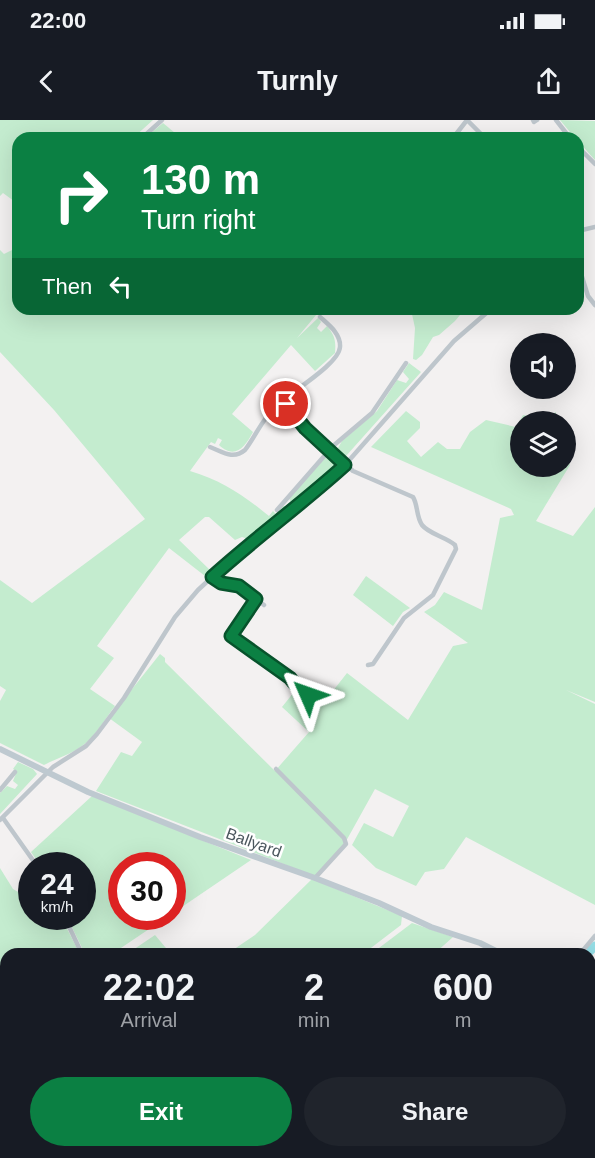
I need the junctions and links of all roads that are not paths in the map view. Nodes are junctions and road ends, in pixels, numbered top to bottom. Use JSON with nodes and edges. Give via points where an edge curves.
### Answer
{"nodes":[{"id":1,"x":162,"y":120,"type":"edge"},
{"id":2,"x":457,"y":120,"type":"edge"},
{"id":3,"x":467,"y":120,"type":"edge"},
{"id":4,"x":556,"y":120,"type":"edge"},
{"id":5,"x":462,"y":126,"type":"junction"},
{"id":6,"x":149,"y":132,"type":"edge"},
{"id":7,"x":458,"y":132,"type":"edge"},
{"id":8,"x":479,"y":132,"type":"edge"},
{"id":9,"x":565,"y":132,"type":"edge"},
{"id":10,"x":584,"y":153,"type":"edge"},
{"id":11,"x":595,"y":164,"type":"edge"},
{"id":12,"x":584,"y":283,"type":"edge"},
{"id":13,"x":595,"y":305,"type":"edge"},
{"id":14,"x":484,"y":315,"type":"edge"},
{"id":15,"x":320,"y":317,"type":"dead end"},
{"id":16,"x":327,"y":324,"type":"junction"},
{"id":17,"x":321,"y":330,"type":"dead end"},
{"id":18,"x":406,"y":363,"type":"dead end"},
{"id":19,"x":282,"y":400,"type":"junction"},
{"id":20,"x":220,"y":442,"type":"dead end"},
{"id":21,"x":329,"y":450,"type":"junction"},
{"id":22,"x":345,"y":465,"type":"junction"},
{"id":23,"x":277,"y":510,"type":"dead end"},
{"id":24,"x":212,"y":577,"type":"junction"},
{"id":25,"x":256,"y":599,"type":"junction"},
{"id":26,"x":264,"y":605,"type":"dead end"},
{"id":27,"x":368,"y":665,"type":"dead end"},
{"id":28,"x":308,"y":695,"type":"dead end"},
{"id":29,"x":0,"y":749,"type":"edge"},
{"id":30,"x":276,"y":769,"type":"dead end"},
{"id":31,"x":15,"y":772,"type":"dead end"},
{"id":32,"x":46,"y":773,"type":"junction"},
{"id":33,"x":9,"y":782,"type":"junction"},
{"id":34,"x":15,"y":787,"type":"dead end"},
{"id":35,"x":0,"y":790,"type":"edge"},
{"id":36,"x":1,"y":819,"type":"edge"},
{"id":37,"x":26,"y":852,"type":"edge"},
{"id":38,"x":315,"y":878,"type":"junction"},
{"id":39,"x":71,"y":930,"type":"edge"},
{"id":40,"x":595,"y":936,"type":"edge"},
{"id":41,"x":79,"y":948,"type":"edge"},
{"id":42,"x":490,"y":948,"type":"edge"},
{"id":43,"x":585,"y":948,"type":"edge"}],
"edges":[{"from":1,"to":6,"type":"street"},
{"from":2,"to":5,"type":"street"},
{"from":3,"to":5,"type":"street"},
{"from":3,"to":8,"type":"street"},
{"from":4,"to":9,"type":"street"},
{"from":5,"to":7,"type":"street"},
{"from":10,"to":11,"type":"street"},
{"from":12,"to":13,"type":"street"},
{"from":14,"to":22,"type":"street","via":[[454,341]]},
{"from":15,"to":16,"type":"street"},
{"from":16,"to":17,"type":"street"},
{"from":16,"to":19,"type":"street","via":[[339,337],[338,354]]},
{"from":18,"to":21,"type":"street","via":[[372,413]]},
{"from":19,"to":20,"type":"street","via":[[240,454],[213,448]]},
{"from":19,"to":21,"type":"street"},
{"from":21,"to":22,"type":"street"},
{"from":21,"to":23,"type":"street"},
{"from":22,"to":24,"type":"street"},
{"from":22,"to":27,"type":"street","via":[[413,497],[423,527],[450,541],[456,549],[433,595],[404,618],[373,664]]},
{"from":24,"to":25,"type":"street","via":[[239,586]]},
{"from":24,"to":32,"type":"street","via":[[175,617],[97,734]]},
{"from":25,"to":26,"type":"street"},
{"from":25,"to":28,"type":"street","via":[[231,636]]},
{"from":29,"to":32,"type":"street","name":"Ballyard"},
{"from":30,"to":38,"type":"street","via":[[344,838],[345,844]]},
{"from":31,"to":33,"type":"street"},
{"from":32,"to":36,"type":"street"},
{"from":32,"to":38,"type":"street","name":"Ballyard","via":[[200,837]]},
{"from":33,"to":34,"type":"street"},
{"from":33,"to":35,"type":"street"},
{"from":36,"to":37,"type":"street"},
{"from":38,"to":42,"type":"street","name":"Ballyard"},
{"from":39,"to":41,"type":"street"},
{"from":40,"to":43,"type":"street"}]}
